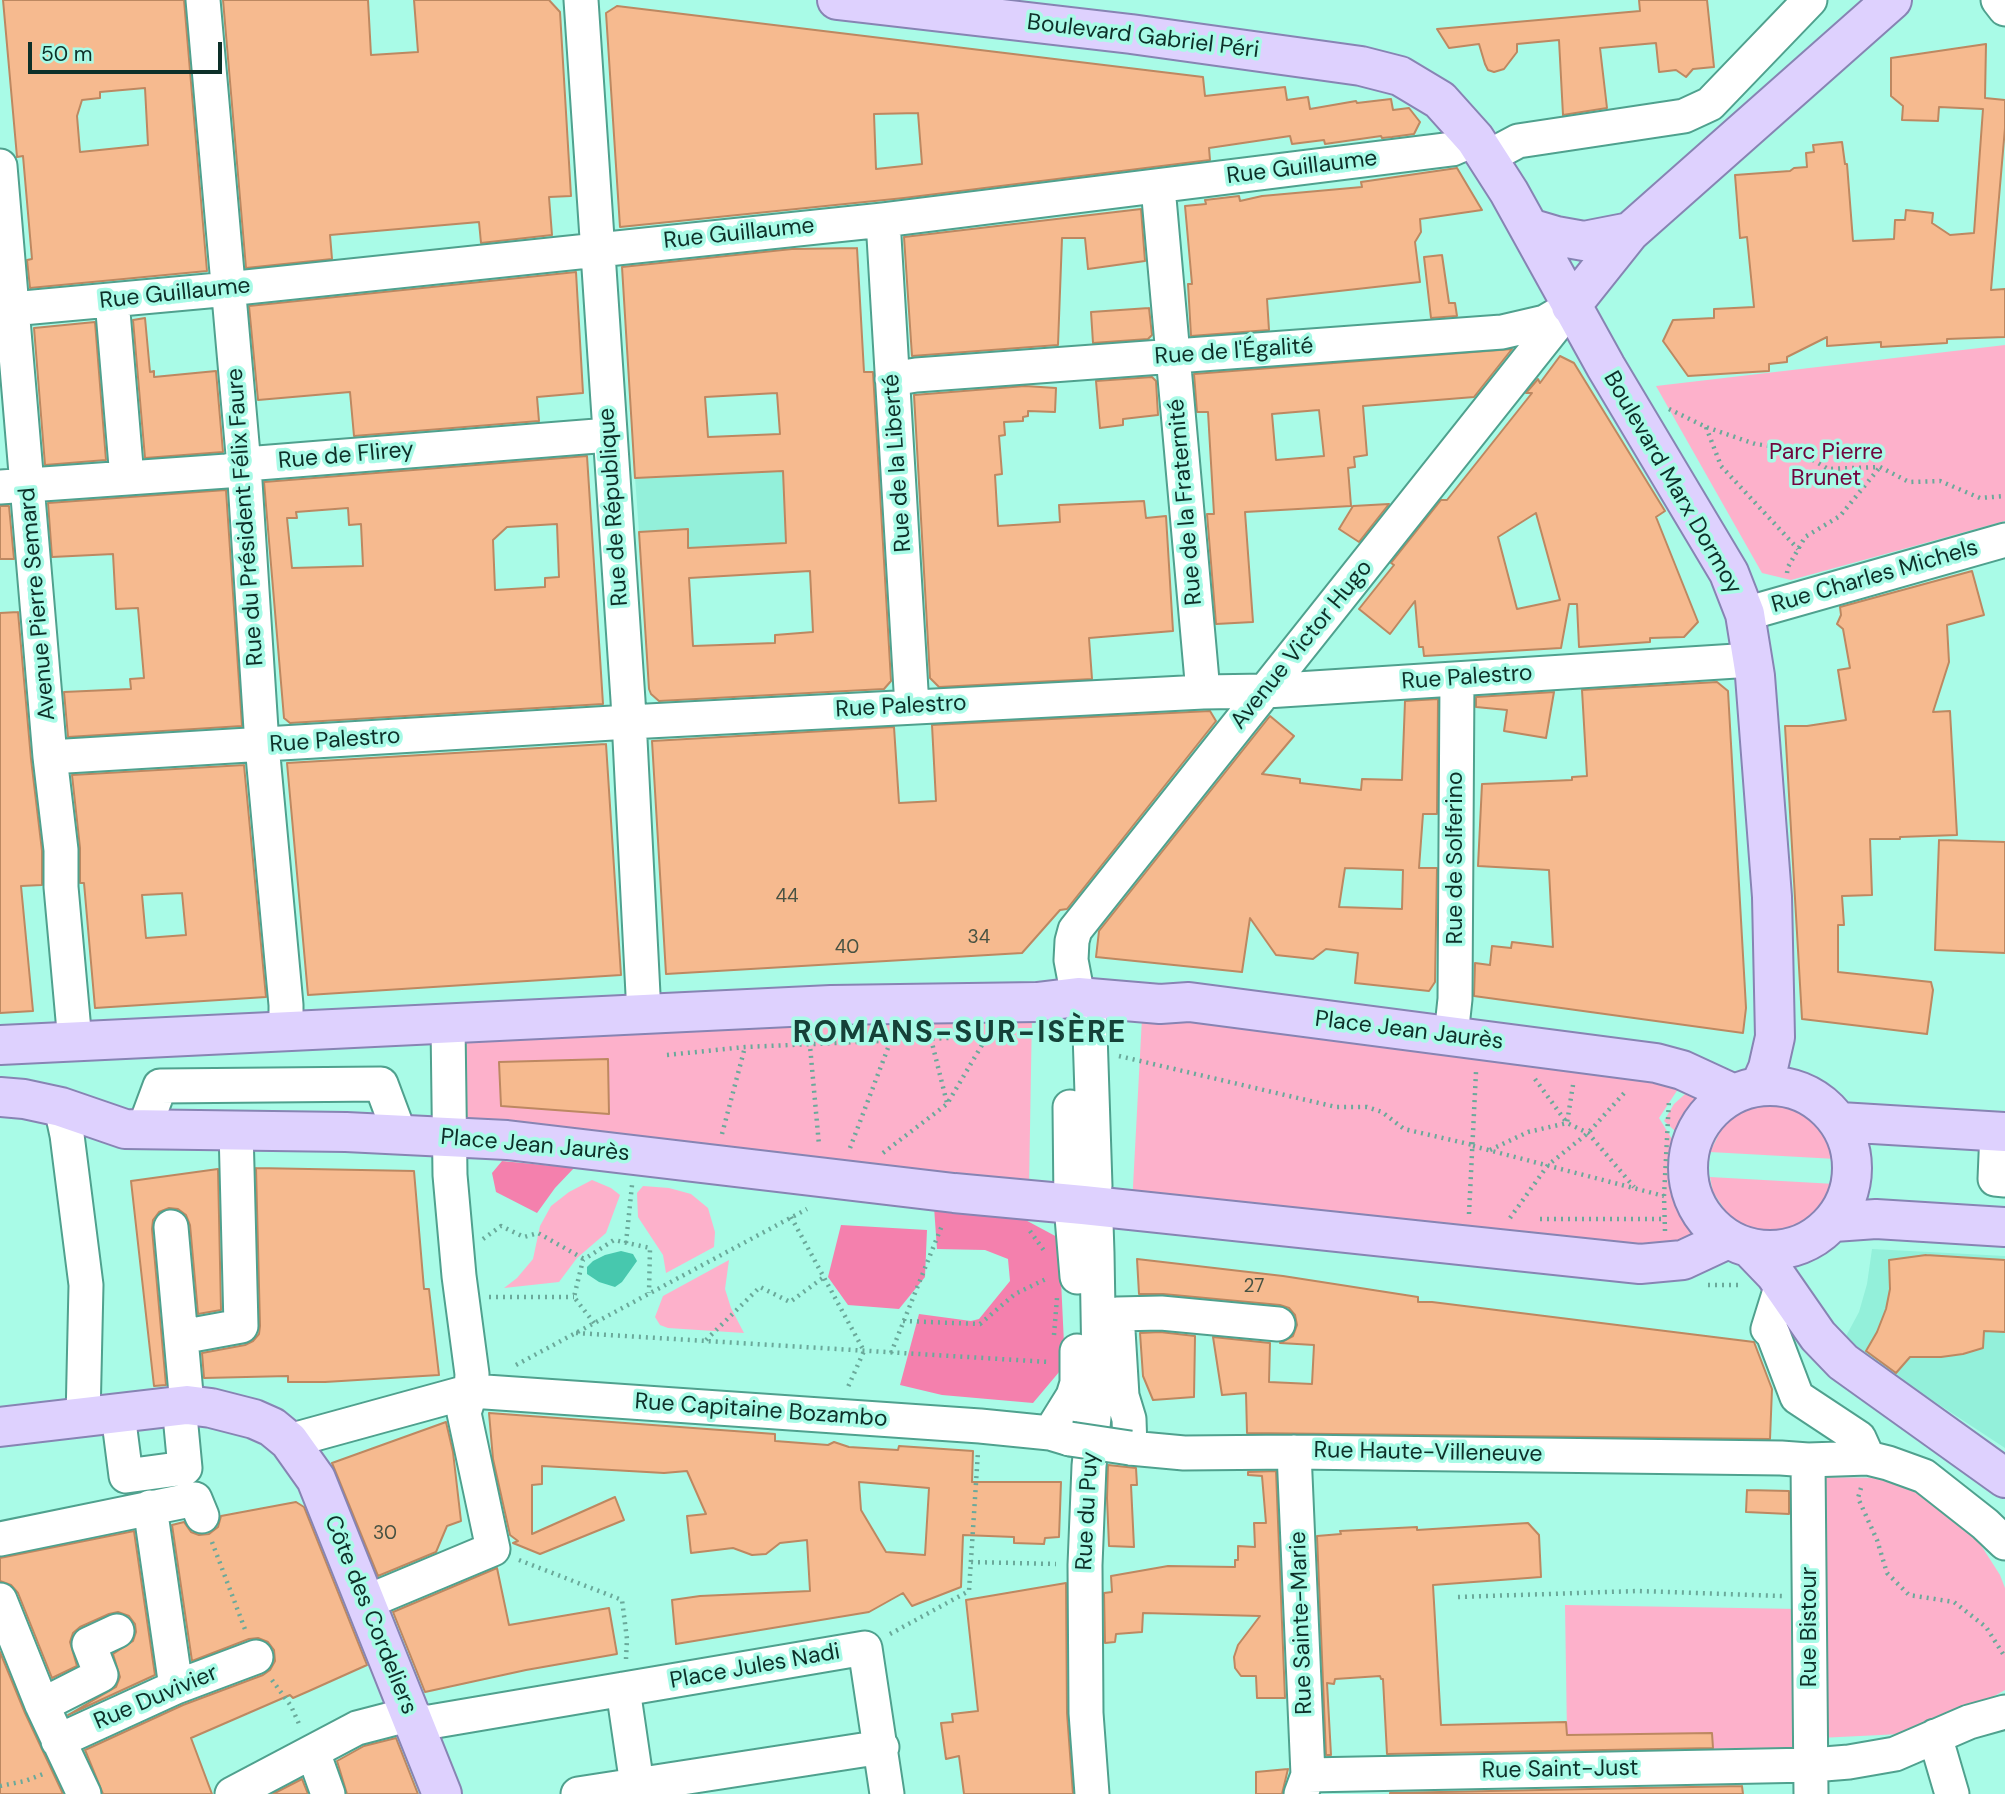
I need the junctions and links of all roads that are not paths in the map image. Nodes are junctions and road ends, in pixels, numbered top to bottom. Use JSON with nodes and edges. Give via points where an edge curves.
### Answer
{"nodes":[{"id":1,"x":203,"y":0,"type":"edge"},
{"id":2,"x":582,"y":0,"type":"edge"},
{"id":3,"x":837,"y":0,"type":"edge"},
{"id":4,"x":1810,"y":0,"type":"edge"},
{"id":5,"x":1892,"y":0,"type":"edge"},
{"id":6,"x":1998,"y":0,"type":"edge"},
{"id":7,"x":2005,"y":9,"type":"edge"},
{"id":8,"x":1440,"y":100,"type":"joint"},
{"id":9,"x":1482,"y":148,"type":"junction"},
{"id":10,"x":0,"y":166,"type":"edge"},
{"id":11,"x":1158,"y":187,"type":"junction"},
{"id":12,"x":883,"y":220,"type":"junction"},
{"id":13,"x":1528,"y":228,"type":"junction"},
{"id":14,"x":1630,"y":232,"type":"junction"},
{"id":15,"x":598,"y":250,"type":"junction"},
{"id":16,"x":228,"y":289,"type":"junction"},
{"id":17,"x":112,"y":300,"type":"junction"},
{"id":18,"x":1572,"y":306,"type":"junction"},
{"id":19,"x":7,"y":310,"type":"edge"},
{"id":20,"x":1173,"y":357,"type":"junction"},
{"id":21,"x":892,"y":379,"type":"junction"},
{"id":22,"x":609,"y":435,"type":"junction"},
{"id":23,"x":244,"y":466,"type":"junction"},
{"id":24,"x":127,"y":478,"type":"junction"},
{"id":25,"x":14,"y":486,"type":"edge"},
{"id":26,"x":2005,"y":540,"type":"edge"},
{"id":27,"x":1745,"y":614,"type":"junction"},
{"id":28,"x":1752,"y":660,"type":"junction"},
{"id":29,"x":1457,"y":679,"type":"junction"},
{"id":30,"x":1266,"y":691,"type":"junction"},
{"id":31,"x":1203,"y":692,"type":"junction"},
{"id":32,"x":912,"y":707,"type":"junction"},
{"id":33,"x":629,"y":722,"type":"junction"},
{"id":34,"x":262,"y":745,"type":"junction"},
{"id":35,"x":50,"y":757,"type":"junction"},
{"id":36,"x":1067,"y":998,"type":"junction"},
{"id":37,"x":644,"y":1014,"type":"junction"},
{"id":38,"x":448,"y":1025,"type":"junction"},
{"id":39,"x":286,"y":1033,"type":"junction"},
{"id":40,"x":1775,"y":1037,"type":"junction"},
{"id":41,"x":1464,"y":1038,"type":"junction"},
{"id":42,"x":75,"y":1042,"type":"junction"},
{"id":43,"x":0,"y":1045,"type":"edge"},
{"id":44,"x":1747,"y":1090,"type":"junction"},
{"id":45,"x":1798,"y":1090,"type":"junction"},
{"id":46,"x":0,"y":1097,"type":"edge"},
{"id":47,"x":61,"y":1107,"type":"junction"},
{"id":48,"x":1840,"y":1122,"type":"junction"},
{"id":49,"x":144,"y":1129,"type":"junction"},
{"id":50,"x":236,"y":1129,"type":"junction"},
{"id":51,"x":2001,"y":1132,"type":"edge"},
{"id":52,"x":400,"y":1135,"type":"junction"},
{"id":53,"x":449,"y":1138,"type":"junction"},
{"id":54,"x":2005,"y":1180,"type":"edge"},
{"id":55,"x":1081,"y":1217,"type":"junction"},
{"id":56,"x":171,"y":1227,"type":"dead end"},
{"id":57,"x":2005,"y":1227,"type":"edge"},
{"id":58,"x":1820,"y":1232,"type":"junction"},
{"id":59,"x":1739,"y":1244,"type":"junction"},
{"id":60,"x":1788,"y":1293,"type":"junction"},
{"id":61,"x":1278,"y":1324,"type":"dead end"},
{"id":62,"x":181,"y":1337,"type":"junction"},
{"id":63,"x":471,"y":1391,"type":"junction"},
{"id":64,"x":183,"y":1405,"type":"junction"},
{"id":65,"x":100,"y":1416,"type":"junction"},
{"id":66,"x":0,"y":1427,"type":"edge"},
{"id":67,"x":1060,"y":1436,"type":"junction"},
{"id":68,"x":289,"y":1441,"type":"junction"},
{"id":69,"x":1130,"y":1448,"type":"junction"},
{"id":70,"x":1294,"y":1452,"type":"junction"},
{"id":71,"x":1868,"y":1458,"type":"junction"},
{"id":72,"x":1808,"y":1460,"type":"junction"},
{"id":73,"x":2005,"y":1478,"type":"edge"},
{"id":74,"x":150,"y":1507,"type":"junction"},
{"id":75,"x":202,"y":1516,"type":"dead end"},
{"id":76,"x":0,"y":1539,"type":"edge"},
{"id":77,"x":2005,"y":1544,"type":"edge"},
{"id":78,"x":0,"y":1600,"type":"edge"},
{"id":79,"x":364,"y":1603,"type":"junction"},
{"id":80,"x":117,"y":1631,"type":"dead end"},
{"id":81,"x":256,"y":1657,"type":"dead end"},
{"id":82,"x":176,"y":1687,"type":"junction"},
{"id":83,"x":623,"y":1689,"type":"junction"},
{"id":84,"x":42,"y":1705,"type":"junction"},
{"id":85,"x":2005,"y":1712,"type":"edge"},
{"id":86,"x":411,"y":1714,"type":"junction"},
{"id":87,"x":1935,"y":1736,"type":"junction"},
{"id":88,"x":58,"y":1741,"type":"junction"},
{"id":89,"x":882,"y":1747,"type":"junction"},
{"id":90,"x":313,"y":1752,"type":"junction"},
{"id":91,"x":1812,"y":1779,"type":"edge"},
{"id":92,"x":1305,"y":1784,"type":"edge"},
{"id":93,"x":636,"y":1785,"type":"junction"},
{"id":94,"x":235,"y":1793,"type":"edge"},
{"id":95,"x":84,"y":1794,"type":"edge"},
{"id":96,"x":328,"y":1794,"type":"edge"},
{"id":97,"x":442,"y":1794,"type":"edge"},
{"id":98,"x":578,"y":1794,"type":"edge"},
{"id":99,"x":887,"y":1794,"type":"edge"},
{"id":100,"x":1092,"y":1794,"type":"edge"},
{"id":101,"x":1952,"y":1794,"type":"edge"}],
"edges":[{"from":1,"to":16,"type":"street","name":"Rue du Président Félix Faure"},
{"from":2,"to":15,"type":"street","name":"Rue de République"},
{"from":3,"to":8,"type":"main road","name":"Boulevard Gabriel Péri","via":[[1361,66],[1400,76]]},
{"from":4,"to":9,"type":"street","name":"Rue Guillaume","via":[[1710,104],[1684,116]]},
{"from":5,"to":14,"type":"main road"},
{"from":6,"to":7,"type":"street"},
{"from":8,"to":9,"type":"main road","name":"Boulevard Marx Dormoy"},
{"from":9,"to":11,"type":"street","name":"Rue Guillaume"},
{"from":9,"to":13,"type":"main road","name":"Boulevard Marx Dormoy"},
{"from":10,"to":19,"type":"street","name":"Avenue Pierre Semard"},
{"from":11,"to":12,"type":"street","name":"Rue Guillaume"},
{"from":11,"to":20,"type":"street","name":"Rue de la Fraternité"},
{"from":12,"to":15,"type":"street","name":"Rue Guillaume"},
{"from":12,"to":21,"type":"street","name":"Rue de la Liberté"},
{"from":13,"to":14,"type":"main road","via":[[1584,241]]},
{"from":13,"to":18,"type":"main road","name":"Boulevard Marx Dormoy"},
{"from":14,"to":18,"type":"main road"},
{"from":15,"to":16,"type":"street","name":"Rue Guillaume"},
{"from":15,"to":22,"type":"street","name":"Rue de République"},
{"from":16,"to":17,"type":"street","name":"Rue Guillaume"},
{"from":16,"to":23,"type":"street","name":"Rue du Président Félix Faure"},
{"from":17,"to":19,"type":"street","name":"Rue Guillaume"},
{"from":17,"to":24,"type":"street"},
{"from":18,"to":20,"type":"street","name":"Rue de l'Égalité","via":[[1545,322],[1502,332]]},
{"from":18,"to":27,"type":"main road","name":"Boulevard Marx Dormoy","via":[[1729,573]]},
{"from":18,"to":30,"type":"street","name":"Avenue Victor Hugo"},
{"from":19,"to":25,"type":"street","name":"Avenue Pierre Semard"},
{"from":20,"to":21,"type":"street","name":"Rue de l'Égalité"},
{"from":20,"to":31,"type":"street","name":"Rue de la Fraternité"},
{"from":21,"to":32,"type":"street","name":"Rue de la Liberté"},
{"from":22,"to":23,"type":"street","name":"Rue de Flirey"},
{"from":22,"to":33,"type":"street","name":"Rue de République"},
{"from":23,"to":24,"type":"street","name":"Rue de Flirey"},
{"from":23,"to":34,"type":"street","name":"Rue du Président Félix Faure"},
{"from":24,"to":25,"type":"street","name":"Rue de Flirey"},
{"from":25,"to":35,"type":"street","name":"Avenue Pierre Semard"},
{"from":26,"to":27,"type":"street","name":"Rue Charles Michels"},
{"from":27,"to":28,"type":"main road","name":"Boulevard Marx Dormoy"},
{"from":28,"to":29,"type":"street","name":"Rue Palestro"},
{"from":28,"to":40,"type":"main road","name":"Boulevard Marx Dormoy","via":[[1772,897]]},
{"from":29,"to":30,"type":"street","name":"Rue Palestro"},
{"from":29,"to":41,"type":"street","name":"Rue de Solferino","via":[[1455,999]]},
{"from":30,"to":31,"type":"street","name":"Rue Palestro"},
{"from":30,"to":36,"type":"street","name":"Avenue Victor Hugo","via":[[1075,930]]},
{"from":31,"to":32,"type":"street","name":"Rue Palestro"},
{"from":32,"to":33,"type":"street","name":"Rue Palestro"},
{"from":33,"to":34,"type":"street","name":"Rue Palestro"},
{"from":33,"to":37,"type":"street","name":"Rue de République"},
{"from":34,"to":35,"type":"street","name":"Rue Palestro"},
{"from":34,"to":39,"type":"street","name":"Rue du Président Félix Faure"},
{"from":35,"to":42,"type":"street","name":"Avenue Pierre Semard"},
{"from":36,"to":37,"type":"main road","name":"Place Jean Jaurès"},
{"from":36,"to":41,"type":"main road","name":"Place Jean Jaurès","via":[[1189,1002]]},
{"from":36,"to":55,"type":"street"},
{"from":37,"to":38,"type":"main road","name":"Place Jean Jaurès"},
{"from":38,"to":39,"type":"main road","name":"Place Jean Jaurès"},
{"from":38,"to":53,"type":"street"},
{"from":39,"to":42,"type":"main road","name":"Place Jean Jaurès"},
{"from":40,"to":44,"type":"main road","name":"Boulevard Marx Dormoy","via":[[1768,1068]]},
{"from":40,"to":45,"type":"main road","name":"Boulevard Marx Dormoy"},
{"from":41,"to":44,"type":"main road","name":"Place Jean Jaurès","via":[[1656,1063]]},
{"from":42,"to":43,"type":"main road","name":"Place Jean Jaurès"},
{"from":44,"to":45,"type":"main road","via":[[1779,1086]]},
{"from":44,"to":59,"type":"main road","via":[[1715,1106],[1701,1123],[1688,1164],[1689,1186],[1697,1207],[1710,1225]]},
{"from":45,"to":48,"type":"main road","via":[[1816,1099]]},
{"from":46,"to":47,"type":"main road","name":"Place Jean Jaurès"},
{"from":47,"to":49,"type":"main road","name":"Place Jean Jaurès","via":[[125,1129]]},
{"from":47,"to":65,"type":"street"},
{"from":48,"to":51,"type":"main road"},
{"from":48,"to":58,"type":"main road","via":[[1853,1156],[1853,1174],[1847,1199]]},
{"from":49,"to":50,"type":"main road","name":"Place Jean Jaurès"},
{"from":49,"to":52,"type":"street","via":[[160,1086],[381,1084]]},
{"from":50,"to":52,"type":"main road","name":"Place Jean Jaurès"},
{"from":50,"to":62,"type":"street","via":[[241,1326]]},
{"from":51,"to":54,"type":"street","via":[[1995,1180]]},
{"from":52,"to":53,"type":"main road","name":"Place Jean Jaurès"},
{"from":53,"to":55,"type":"main road","name":"Place Jean Jaurès","via":[[854,1165]]},
{"from":53,"to":63,"type":"street"},
{"from":55,"to":59,"type":"main road","name":"Place Jean Jaurès","via":[[1640,1264],[1683,1260]]},
{"from":55,"to":67,"type":"street","via":[[1077,1383]]},
{"from":55,"to":100,"type":"street","name":"Rue du Puy","via":[[1099,1368],[1085,1565],[1086,1713]]},
{"from":56,"to":62,"type":"street"},
{"from":57,"to":58,"type":"main road","via":[[1876,1219]]},
{"from":58,"to":59,"type":"main road","via":[[1780,1250]]},
{"from":58,"to":60,"type":"main road"},
{"from":59,"to":60,"type":"main road"},
{"from":60,"to":71,"type":"street","via":[[1768,1329],[1797,1397],[1859,1438]]},
{"from":60,"to":73,"type":"main road","via":[[1843,1362]]},
{"from":61,"to":69,"type":"street","via":[[1161,1313],[1117,1314]]},
{"from":62,"to":64,"type":"street"},
{"from":63,"to":67,"type":"street","name":"Rue Capitaine Bozambo","via":[[980,1426]]},
{"from":63,"to":68,"type":"street","name":"Rue Capitaine Bozambo"},
{"from":63,"to":79,"type":"street","via":[[464,1413],[493,1549]]},
{"from":64,"to":65,"type":"main road"},
{"from":64,"to":65,"type":"street","via":[[185,1468],[126,1475]]},
{"from":64,"to":68,"type":"main road","via":[[254,1419]]},
{"from":65,"to":66,"type":"main road"},
{"from":67,"to":69,"type":"street","name":"Rue Haute-Villeneuve","bridge":true},
{"from":68,"to":79,"type":"main road","name":"Côte des Cordeliers","via":[[316,1479]]},
{"from":69,"to":70,"type":"street","name":"Rue Haute-Villeneuve"},
{"from":70,"to":72,"type":"street","name":"Rue Haute-Villeneuve"},
{"from":70,"to":92,"type":"street","name":"Rue Sainte-Marie"},
{"from":71,"to":72,"type":"street","name":"Rue Haute-Villeneuve"},
{"from":71,"to":77,"type":"street","name":"Rue Haute-Villeneuve","via":[[1924,1476]]},
{"from":72,"to":91,"type":"street","name":"Rue Bistour"},
{"from":74,"to":75,"type":"street","via":[[195,1499]]},
{"from":74,"to":76,"type":"street"},
{"from":74,"to":82,"type":"street"},
{"from":78,"to":84,"type":"street"},
{"from":79,"to":86,"type":"main road","name":"Côte des Cordeliers"},
{"from":80,"to":84,"type":"street","via":[[89,1644],[101,1675]]},
{"from":81,"to":82,"type":"street","name":"Rue Duvivier"},
{"from":82,"to":88,"type":"street","name":"Rue Duvivier"},
{"from":83,"to":86,"type":"street","name":"Place Jules Nadi","via":[[424,1723]]},
{"from":83,"to":89,"type":"street","name":"Place Jules Nadi","via":[[865,1648]]},
{"from":83,"to":93,"type":"street"},
{"from":84,"to":88,"type":"street"},
{"from":85,"to":87,"type":"street","name":"Rue Saint-Just"},
{"from":86,"to":90,"type":"street","via":[[357,1728]]},
{"from":86,"to":97,"type":"main road","name":"Côte des Cordeliers"},
{"from":87,"to":91,"type":"street","name":"Rue Saint-Just","via":[[1895,1754]]},
{"from":87,"to":101,"type":"street"},
{"from":88,"to":95,"type":"street"},
{"from":89,"to":93,"type":"street"},
{"from":89,"to":99,"type":"street","name":"Place Jules Nadi"},
{"from":90,"to":94,"type":"street"},
{"from":90,"to":96,"type":"street"},
{"from":91,"to":92,"type":"street","name":"Rue Saint-Just"},
{"from":93,"to":98,"type":"street"}]}
